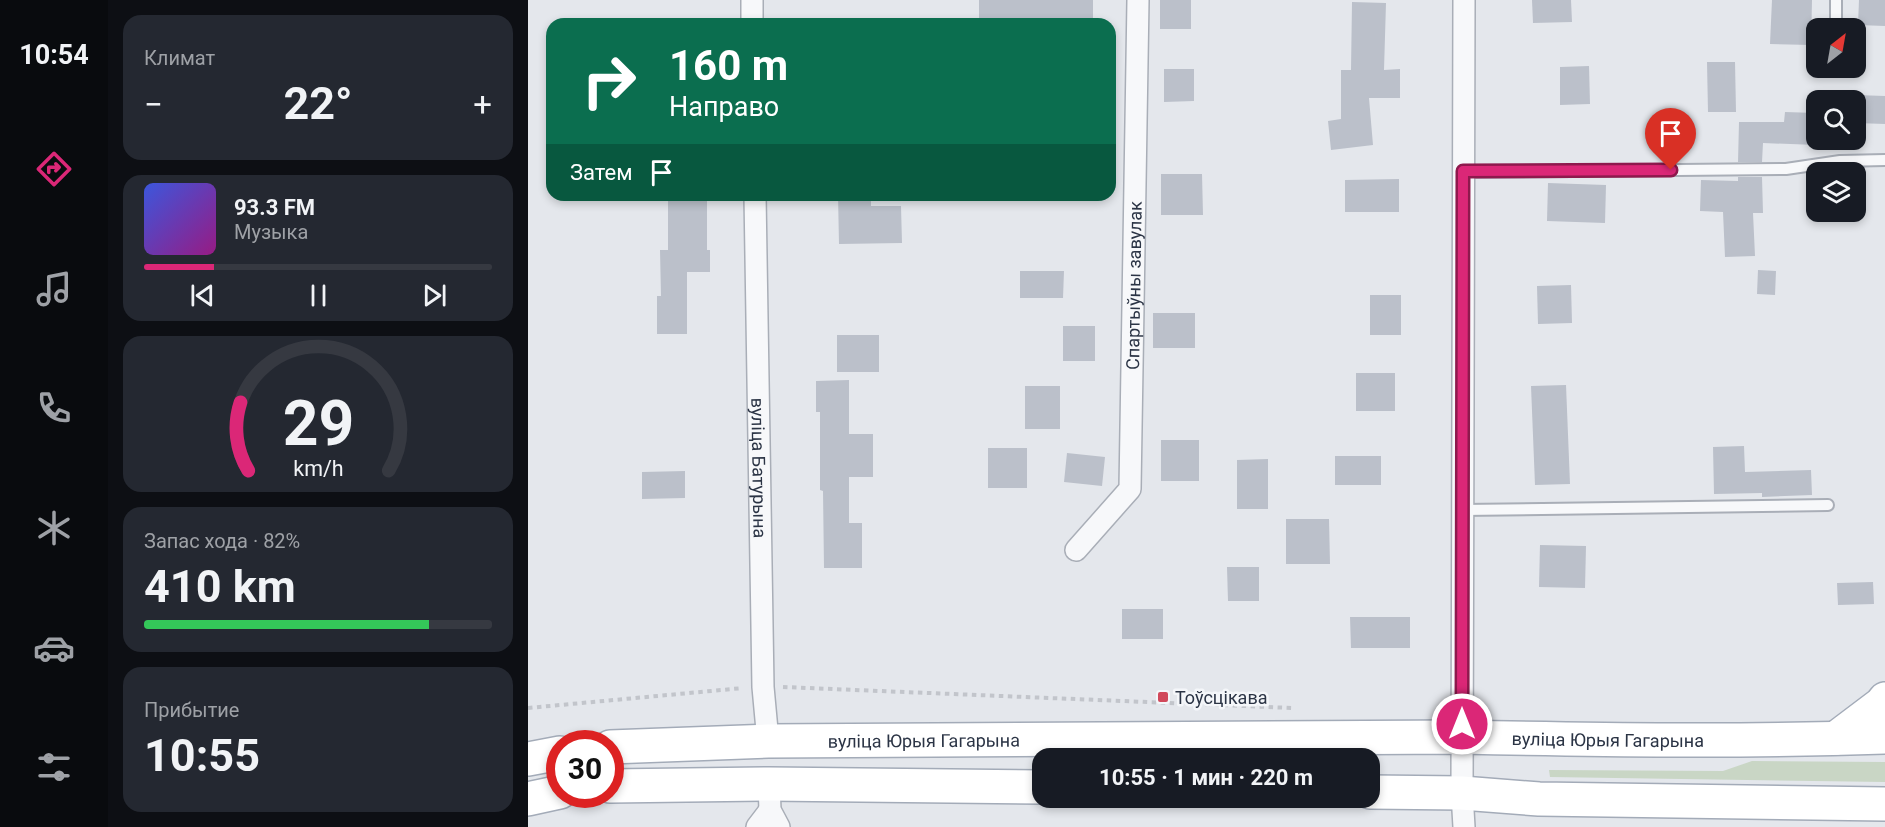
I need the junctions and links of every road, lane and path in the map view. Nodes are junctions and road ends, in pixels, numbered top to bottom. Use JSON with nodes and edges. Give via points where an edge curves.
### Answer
{"nodes":[{"id":1,"x":752,"y":0,"type":"edge"},
{"id":2,"x":1138,"y":0,"type":"edge"},
{"id":3,"x":1464,"y":0,"type":"edge"},
{"id":4,"x":1836,"y":0,"type":"edge"},
{"id":5,"x":752,"y":18,"type":"edge"},
{"id":6,"x":1836,"y":18,"type":"edge"},
{"id":7,"x":1885,"y":160,"type":"edge"},
{"id":8,"x":1463,"y":171,"type":"junction"},
{"id":9,"x":755,"y":201,"type":"edge"},
{"id":10,"x":1828,"y":505,"type":"dead end"},
{"id":11,"x":1462,"y":510,"type":"junction"},
{"id":12,"x":1076,"y":550,"type":"dead end"},
{"id":13,"x":763,"y":687,"type":"junction"},
{"id":14,"x":1885,"y":699,"type":"edge"},
{"id":15,"x":528,"y":708,"type":"edge"},
{"id":16,"x":1296,"y":708,"type":"dead end"},
{"id":17,"x":1885,"y":736,"type":"edge"},
{"id":18,"x":1462,"y":737,"type":"junction"},
{"id":19,"x":1836,"y":738,"type":"junction"},
{"id":20,"x":768,"y":741,"type":"junction"},
{"id":21,"x":624,"y":746,"type":"edge"},
{"id":22,"x":546,"y":756,"type":"edge"},
{"id":23,"x":528,"y":759,"type":"edge"},
{"id":24,"x":624,"y":788,"type":"edge"},
{"id":25,"x":1032,"y":789,"type":"edge"},
{"id":26,"x":1380,"y":792,"type":"edge"},
{"id":27,"x":1462,"y":793,"type":"junction"},
{"id":28,"x":546,"y":795,"type":"edge"},
{"id":29,"x":528,"y":798,"type":"edge"},
{"id":30,"x":1812,"y":803,"type":"junction"},
{"id":31,"x":1885,"y":804,"type":"edge"},
{"id":32,"x":773,"y":807,"type":"edge"},
{"id":33,"x":757,"y":827,"type":"edge"},
{"id":34,"x":1464,"y":827,"type":"edge"},
{"id":35,"x":1843,"y":827,"type":"edge"}],
"edges":[{"from":1,"to":5,"type":"street"},
{"from":2,"to":12,"type":"street","name":"Спартыўны завулак","via":[[1130,489]]},
{"from":3,"to":8,"type":"street"},
{"from":4,"to":6,"type":"lane"},
{"from":7,"to":8,"type":"lane","via":[[1840,161],[1786,169]]},
{"from":8,"to":11,"type":"street"},
{"from":9,"to":13,"type":"street","name":"вуліца Батурына"},
{"from":10,"to":11,"type":"lane"},
{"from":11,"to":18,"type":"street"},
{"from":13,"to":15,"type":"path"},
{"from":13,"to":16,"type":"path"},
{"from":13,"to":20,"type":"street","name":"вуліца Батурына"},
{"from":14,"to":19,"type":"main road"},
{"from":17,"to":19,"type":"main road","name":"вуліца Юрыя Гагарына"},
{"from":18,"to":19,"type":"main road","name":"вуліца Юрыя Гагарына"},
{"from":18,"to":20,"type":"main road","name":"вуліца Юрыя Гагарына"},
{"from":18,"to":27,"type":"street"},
{"from":20,"to":21,"type":"main road","name":"вуліца Юрыя Гагарына"},
{"from":22,"to":23,"type":"main road"},
{"from":24,"to":32,"type":"main road"},
{"from":25,"to":32,"type":"main road"},
{"from":26,"to":27,"type":"main road"},
{"from":27,"to":30,"type":"main road","via":[[1539,799]]},
{"from":27,"to":34,"type":"street"},
{"from":28,"to":29,"type":"main road"},
{"from":30,"to":31,"type":"main road"},
{"from":30,"to":35,"type":"main road"},
{"from":32,"to":33,"type":"street"}]}
